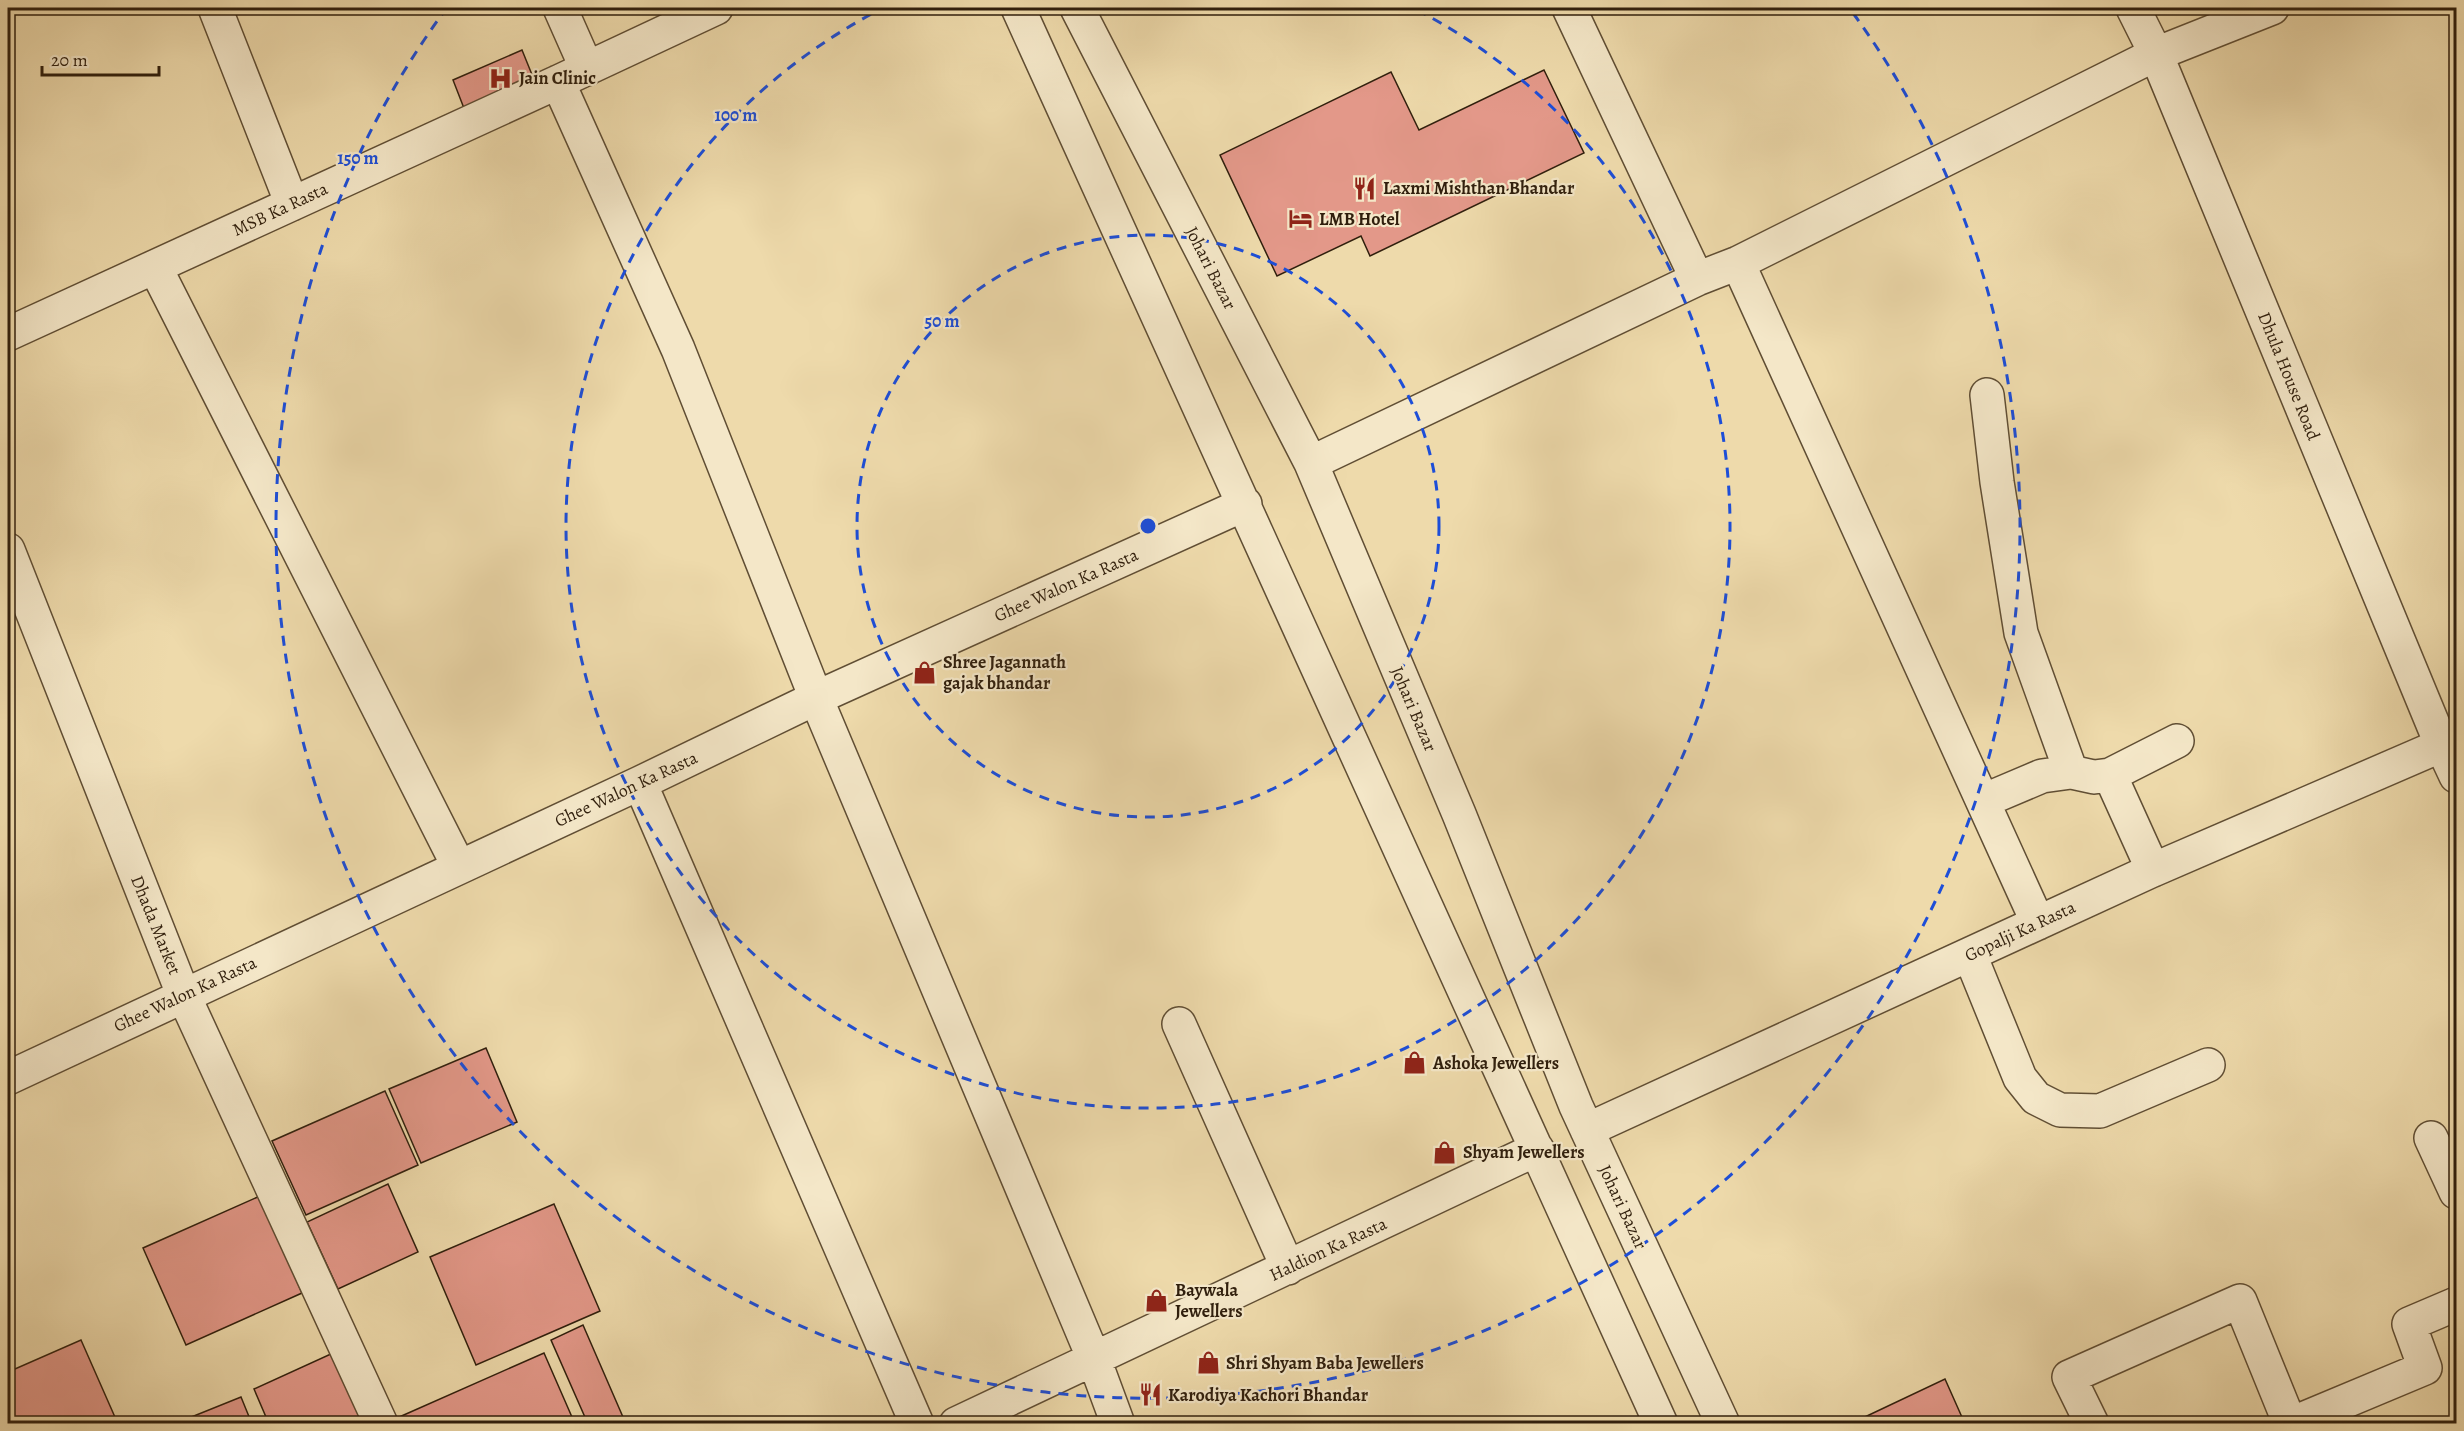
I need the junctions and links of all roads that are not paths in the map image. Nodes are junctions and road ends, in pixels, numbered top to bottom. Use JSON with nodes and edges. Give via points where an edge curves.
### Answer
{"nodes":[{"id":1,"x":215,"y":8,"type":"edge"},
{"id":2,"x":560,"y":8,"type":"edge"},
{"id":3,"x":716,"y":8,"type":"edge"},
{"id":4,"x":1018,"y":8,"type":"edge"},
{"id":5,"x":1077,"y":8,"type":"edge"},
{"id":6,"x":1569,"y":8,"type":"edge"},
{"id":7,"x":2133,"y":8,"type":"edge"},
{"id":8,"x":2272,"y":8,"type":"edge"},
{"id":9,"x":2156,"y":54,"type":"junction"},
{"id":10,"x":572,"y":76,"type":"junction"},
{"id":11,"x":292,"y":204,"type":"junction"},
{"id":12,"x":1738,"y":263,"type":"junction"},
{"id":13,"x":155,"y":267,"type":"junction"},
{"id":14,"x":1696,"y":279,"type":"junction"},
{"id":15,"x":8,"y":334,"type":"edge"},
{"id":16,"x":1986,"y":395,"type":"dead end"},
{"id":17,"x":1311,"y":463,"type":"junction"},
{"id":18,"x":1245,"y":504,"type":"junction"},
{"id":19,"x":8,"y":550,"type":"edge"},
{"id":20,"x":816,"y":698,"type":"junction"},
{"id":21,"x":2177,"y":741,"type":"dead end"},
{"id":22,"x":2449,"y":742,"type":"edge"},
{"id":23,"x":2071,"y":772,"type":"junction"},
{"id":24,"x":2110,"y":775,"type":"junction"},
{"id":25,"x":2457,"y":776,"type":"edge"},
{"id":26,"x":640,"y":783,"type":"junction"},
{"id":27,"x":1983,"y":801,"type":"junction"},
{"id":28,"x":459,"y":867,"type":"junction"},
{"id":29,"x":2153,"y":870,"type":"junction"},
{"id":30,"x":2038,"y":923,"type":"junction"},
{"id":31,"x":1970,"y":955,"type":"junction"},
{"id":32,"x":183,"y":994,"type":"junction"},
{"id":33,"x":1179,"y":1024,"type":"dead end"},
{"id":34,"x":2208,"y":1065,"type":"dead end"},
{"id":35,"x":8,"y":1078,"type":"edge"},
{"id":36,"x":1587,"y":1130,"type":"junction"},
{"id":37,"x":2431,"y":1138,"type":"dead end"},
{"id":38,"x":1537,"y":1149,"type":"junction"},
{"id":39,"x":2457,"y":1192,"type":"edge"},
{"id":40,"x":1288,"y":1268,"type":"junction"},
{"id":41,"x":2457,"y":1304,"type":"edge"},
{"id":42,"x":1094,"y":1359,"type":"junction"},
{"id":43,"x":381,"y":1424,"type":"edge"},
{"id":44,"x":917,"y":1424,"type":"edge"},
{"id":45,"x":956,"y":1424,"type":"edge"},
{"id":46,"x":1118,"y":1424,"type":"edge"},
{"id":47,"x":1661,"y":1424,"type":"edge"},
{"id":48,"x":1723,"y":1424,"type":"edge"},
{"id":49,"x":2092,"y":1424,"type":"edge"},
{"id":50,"x":2290,"y":1424,"type":"edge"}],
"edges":[{"from":1,"to":11,"type":"street"},
{"from":2,"to":10,"type":"street"},
{"from":3,"to":10,"type":"street","name":"MSB Ka Rasta"},
{"from":4,"to":18,"type":"street"},
{"from":5,"to":17,"type":"street","name":"Johari Bazar"},
{"from":6,"to":14,"type":"street"},
{"from":7,"to":9,"type":"street","name":"Dhula House Road"},
{"from":8,"to":9,"type":"street"},
{"from":9,"to":12,"type":"street"},
{"from":9,"to":22,"type":"street","name":"Dhula House Road"},
{"from":10,"to":11,"type":"street","name":"MSB Ka Rasta"},
{"from":10,"to":20,"type":"street"},
{"from":11,"to":13,"type":"street","name":"MSB Ka Rasta"},
{"from":12,"to":14,"type":"street"},
{"from":12,"to":27,"type":"street"},
{"from":13,"to":15,"type":"street","name":"MSB Ka Rasta"},
{"from":13,"to":28,"type":"street"},
{"from":14,"to":17,"type":"street"},
{"from":16,"to":23,"type":"street","via":[[2021,633]]},
{"from":17,"to":36,"type":"street","name":"Johari Bazar"},
{"from":18,"to":20,"type":"street","name":"Ghee Walon Ka Rasta"},
{"from":18,"to":38,"type":"street"},
{"from":19,"to":32,"type":"street","name":"Dhada Market"},
{"from":20,"to":26,"type":"street","name":"Ghee Walon Ka Rasta"},
{"from":20,"to":42,"type":"street"},
{"from":21,"to":24,"type":"street"},
{"from":22,"to":25,"type":"street","name":"Dhula House Road"},
{"from":22,"to":29,"type":"street","name":"Gopalji Ka Rasta"},
{"from":23,"to":24,"type":"street","via":[[2094,777]]},
{"from":23,"to":27,"type":"street","via":[[2042,776]]},
{"from":24,"to":29,"type":"street"},
{"from":26,"to":28,"type":"street","name":"Ghee Walon Ka Rasta"},
{"from":26,"to":44,"type":"street"},
{"from":27,"to":30,"type":"street"},
{"from":28,"to":32,"type":"street","name":"Ghee Walon Ka Rasta"},
{"from":29,"to":30,"type":"street","name":"Gopalji Ka Rasta"},
{"from":30,"to":31,"type":"street","name":"Gopalji Ka Rasta"},
{"from":31,"to":34,"type":"street","via":[[2020,1078],[2036,1098],[2060,1110],[2100,1111]]},
{"from":31,"to":36,"type":"street","name":"Gopalji Ka Rasta"},
{"from":32,"to":35,"type":"street","name":"Ghee Walon Ka Rasta"},
{"from":32,"to":43,"type":"street","name":"Dhada Market"},
{"from":33,"to":40,"type":"street"},
{"from":36,"to":48,"type":"street","name":"Johari Bazar"},
{"from":37,"to":39,"type":"street"},
{"from":38,"to":40,"type":"street","name":"Haldion Ka Rasta"},
{"from":38,"to":47,"type":"street"},
{"from":40,"to":42,"type":"street","name":"Haldion Ka Rasta"},
{"from":41,"to":50,"type":"street","via":[[2409,1324],[2425,1368]]},
{"from":42,"to":45,"type":"street","name":"Haldion Ka Rasta"},
{"from":42,"to":46,"type":"street"},
{"from":49,"to":50,"type":"street","via":[[2069,1377],[2240,1301]]}]}
